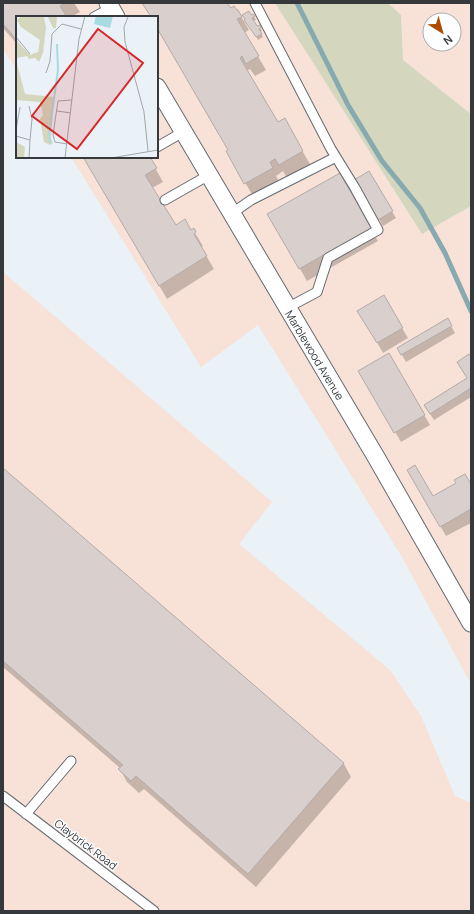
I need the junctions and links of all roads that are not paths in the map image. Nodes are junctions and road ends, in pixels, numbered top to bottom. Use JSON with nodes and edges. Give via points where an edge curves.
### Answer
{"nodes":[{"id":1,"x":255,"y":3,"type":"edge"},
{"id":2,"x":112,"y":9,"type":"edge"},
{"id":3,"x":96,"y":16,"type":"edge"},
{"id":4,"x":158,"y":89,"type":"edge"},
{"id":5,"x":183,"y":132,"type":"junction"},
{"id":6,"x":158,"y":146,"type":"edge"},
{"id":7,"x":336,"y":156,"type":"junction"},
{"id":8,"x":209,"y":175,"type":"junction"},
{"id":9,"x":165,"y":200,"type":"dead end"},
{"id":10,"x":231,"y":214,"type":"junction"},
{"id":11,"x":287,"y":308,"type":"junction"},
{"id":12,"x":471,"y":623,"type":"edge"},
{"id":13,"x":71,"y":761,"type":"dead end"},
{"id":14,"x":3,"y":796,"type":"edge"},
{"id":15,"x":26,"y":814,"type":"junction"},
{"id":16,"x":154,"y":911,"type":"edge"}],
"edges":[{"from":1,"to":7,"type":"lane"},
{"from":2,"to":3,"type":"lane"},
{"from":4,"to":5,"type":"street","name":"Marblewood Avenue"},
{"from":5,"to":6,"type":"lane"},
{"from":5,"to":8,"type":"street","name":"Marblewood Avenue"},
{"from":7,"to":10,"type":"lane","via":[[251,200]]},
{"from":7,"to":11,"type":"lane","via":[[378,230],[328,258],[317,292]]},
{"from":8,"to":9,"type":"lane"},
{"from":8,"to":10,"type":"street","name":"Marblewood Avenue"},
{"from":10,"to":11,"type":"street","name":"Marblewood Avenue"},
{"from":11,"to":12,"type":"street","name":"Marblewood Avenue"},
{"from":13,"to":15,"type":"lane"},
{"from":14,"to":15,"type":"lane","name":"Claybrick Road"},
{"from":15,"to":16,"type":"lane","name":"Claybrick Road"}]}
